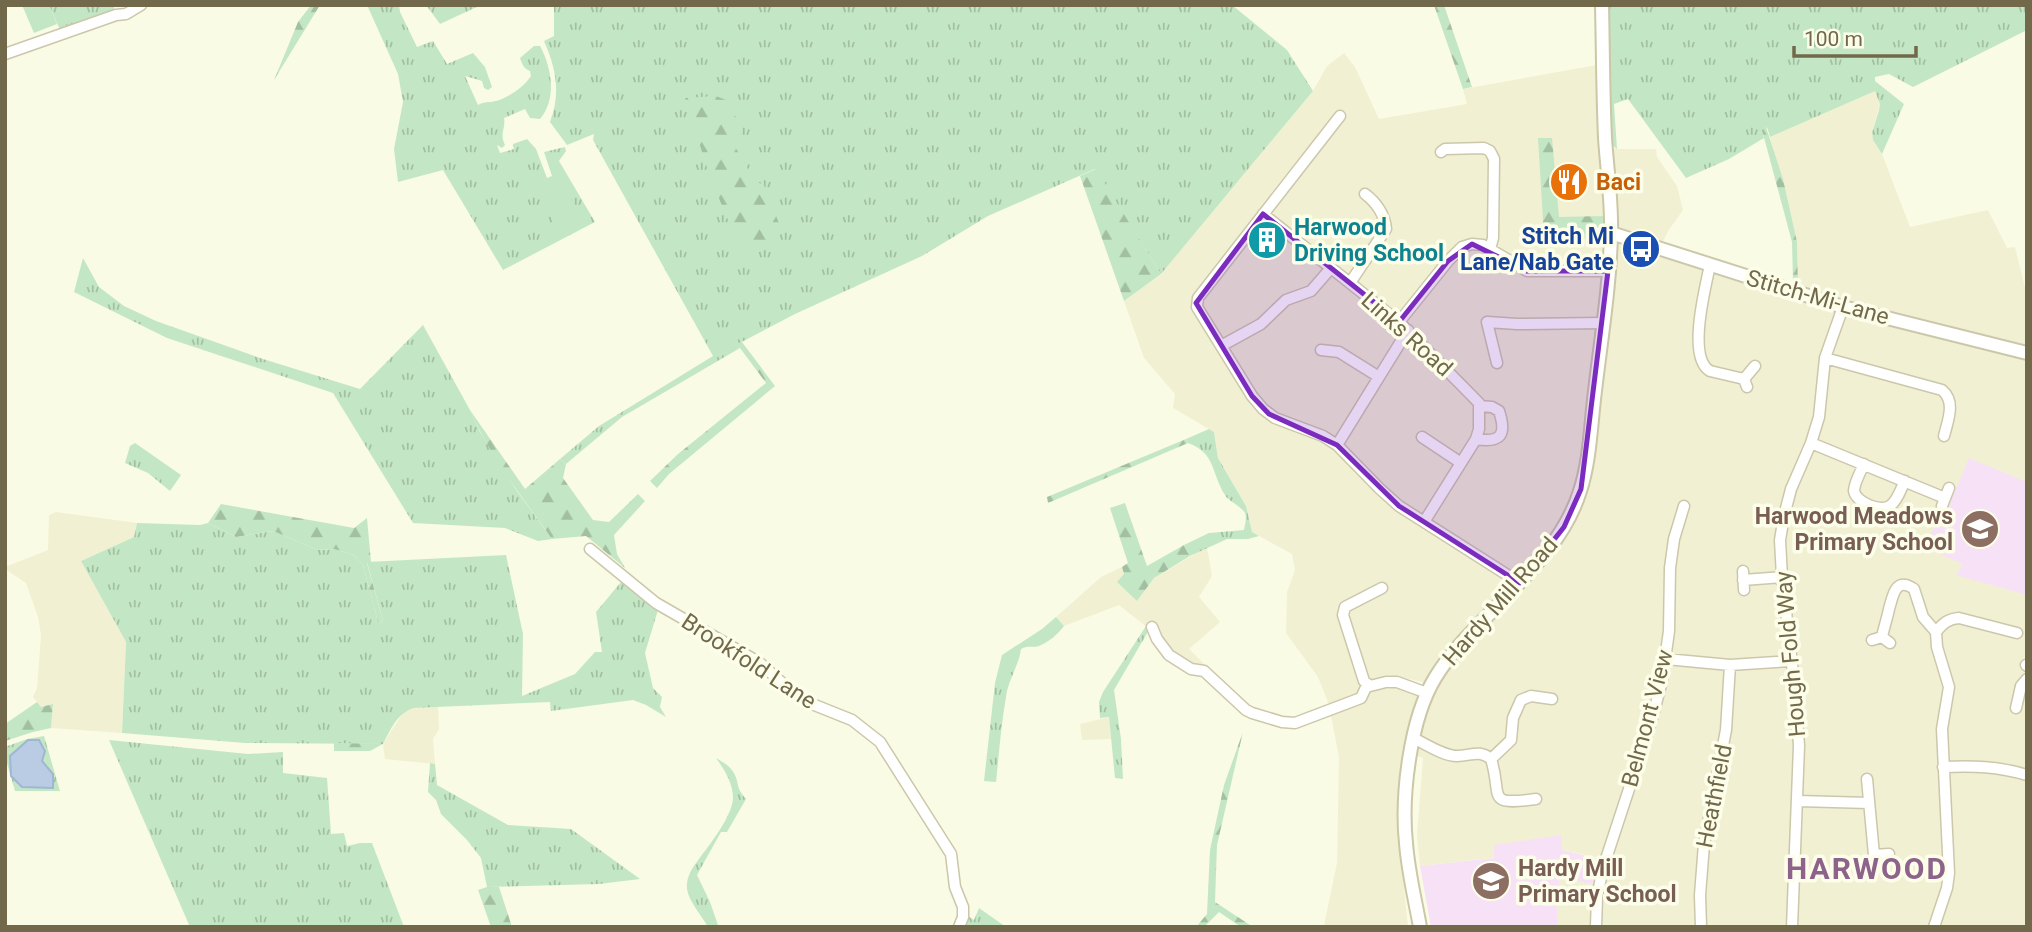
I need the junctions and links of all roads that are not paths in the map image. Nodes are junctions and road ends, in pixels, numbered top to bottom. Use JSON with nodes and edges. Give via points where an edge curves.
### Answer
{"nodes":[{"id":1,"x":141,"y":5,"type":"edge"},
{"id":2,"x":1602,"y":5,"type":"edge"},
{"id":3,"x":5,"y":54,"type":"edge"},
{"id":4,"x":1340,"y":116,"type":"dead end"},
{"id":5,"x":1441,"y":152,"type":"dead end"},
{"id":6,"x":1364,"y":194,"type":"dead end"},
{"id":7,"x":1263,"y":214,"type":"junction"},
{"id":8,"x":1611,"y":233,"type":"junction"},
{"id":9,"x":1490,"y":249,"type":"junction"},
{"id":10,"x":1710,"y":265,"type":"junction"},
{"id":11,"x":1331,"y":268,"type":"junction"},
{"id":12,"x":1608,"y":271,"type":"junction"},
{"id":13,"x":1350,"y":283,"type":"junction"},
{"id":14,"x":1843,"y":307,"type":"junction"},
{"id":15,"x":1603,"y":323,"type":"junction"},
{"id":16,"x":1404,"y":326,"type":"junction"},
{"id":17,"x":1221,"y":346,"type":"junction"},
{"id":18,"x":1320,"y":351,"type":"dead end"},
{"id":19,"x":2027,"y":353,"type":"edge"},
{"id":20,"x":1825,"y":359,"type":"junction"},
{"id":21,"x":1497,"y":363,"type":"dead end"},
{"id":22,"x":1755,"y":366,"type":"dead end"},
{"id":23,"x":1379,"y":377,"type":"junction"},
{"id":24,"x":1480,"y":405,"type":"junction"},
{"id":25,"x":1948,"y":431,"type":"dead end"},
{"id":26,"x":1425,"y":437,"type":"dead end"},
{"id":27,"x":1476,"y":439,"type":"junction"},
{"id":28,"x":1811,"y":443,"type":"junction"},
{"id":29,"x":1337,"y":445,"type":"junction"},
{"id":30,"x":1461,"y":463,"type":"junction"},
{"id":31,"x":1864,"y":464,"type":"junction"},
{"id":32,"x":1905,"y":481,"type":"junction"},
{"id":33,"x":1946,"y":498,"type":"dead end"},
{"id":34,"x":1685,"y":506,"type":"dead end"},
{"id":35,"x":1424,"y":522,"type":"junction"},
{"id":36,"x":590,"y":549,"type":"dead end"},
{"id":37,"x":1782,"y":577,"type":"junction"},
{"id":38,"x":1743,"y":580,"type":"dead end"},
{"id":39,"x":1520,"y":583,"type":"junction"},
{"id":40,"x":1382,"y":588,"type":"dead end"},
{"id":41,"x":1152,"y":627,"type":"dead end"},
{"id":42,"x":1936,"y":632,"type":"junction"},
{"id":43,"x":1881,"y":640,"type":"dead end"},
{"id":44,"x":2003,"y":642,"type":"dead end"},
{"id":45,"x":1667,"y":659,"type":"junction"},
{"id":46,"x":1791,"y":661,"type":"junction"},
{"id":47,"x":1730,"y":665,"type":"junction"},
{"id":48,"x":2027,"y":678,"type":"edge"},
{"id":49,"x":1367,"y":685,"type":"junction"},
{"id":50,"x":1427,"y":693,"type":"junction"},
{"id":51,"x":1545,"y":700,"type":"dead end"},
{"id":52,"x":2020,"y":704,"type":"edge"},
{"id":53,"x":1413,"y":738,"type":"junction"},
{"id":54,"x":1491,"y":759,"type":"junction"},
{"id":55,"x":1943,"y":766,"type":"junction"},
{"id":56,"x":2027,"y":775,"type":"edge"},
{"id":57,"x":1867,"y":779,"type":"dead end"},
{"id":58,"x":1536,"y":799,"type":"dead end"},
{"id":59,"x":1798,"y":801,"type":"junction"},
{"id":60,"x":1869,"y":803,"type":"junction"},
{"id":61,"x":1889,"y":854,"type":"dead end"},
{"id":62,"x":959,"y":927,"type":"edge"},
{"id":63,"x":1420,"y":927,"type":"edge"},
{"id":64,"x":1596,"y":927,"type":"edge"},
{"id":65,"x":1701,"y":927,"type":"edge"},
{"id":66,"x":1792,"y":927,"type":"edge"},
{"id":67,"x":1934,"y":927,"type":"edge"}],
"edges":[{"from":1,"to":3,"type":"street"},
{"from":2,"to":8,"type":"main road","name":"Hardy Mill Road"},
{"from":4,"to":7,"type":"street"},
{"from":5,"to":9,"type":"street","via":[[1484,148],[1493,154]]},
{"from":6,"to":13,"type":"street","via":[[1384,217],[1386,229]]},
{"from":7,"to":11,"type":"street","name":"Links Road"},
{"from":7,"to":17,"type":"street","via":[[1196,303]]},
{"from":8,"to":10,"type":"main road","name":"Stitch-Mi-Lane"},
{"from":8,"to":12,"type":"main road","name":"Hardy Mill Road"},
{"from":9,"to":12,"type":"street","via":[[1527,271]]},
{"from":9,"to":16,"type":"street","via":[[1478,244],[1462,247],[1437,273]]},
{"from":10,"to":14,"type":"main road","name":"Stitch-Mi-Lane"},
{"from":10,"to":22,"type":"street","via":[[1699,334],[1700,369],[1745,383]]},
{"from":11,"to":13,"type":"street","name":"Links Road"},
{"from":11,"to":17,"type":"street","via":[[1311,291],[1286,300],[1261,324]]},
{"from":12,"to":15,"type":"main road","name":"Hardy Mill Road"},
{"from":13,"to":16,"type":"street","name":"Links Road"},
{"from":14,"to":19,"type":"main road","name":"Stitch-Mi-Lane"},
{"from":14,"to":20,"type":"street","name":"Hough Fold Way"},
{"from":15,"to":21,"type":"street","via":[[1487,322]]},
{"from":15,"to":39,"type":"main road","name":"Hardy Mill Road","via":[[1581,489],[1564,527]]},
{"from":16,"to":23,"type":"street"},
{"from":16,"to":24,"type":"street","name":"Links Road"},
{"from":17,"to":29,"type":"street","via":[[1263,409]]},
{"from":18,"to":23,"type":"street","via":[[1339,352]]},
{"from":20,"to":25,"type":"street","via":[[1942,390],[1951,405]]},
{"from":20,"to":28,"type":"street","name":"Hough Fold Way","via":[[1821,409]]},
{"from":23,"to":29,"type":"street"},
{"from":24,"to":27,"type":"street"},
{"from":24,"to":27,"type":"street","name":"Links Road","via":[[1499,411],[1501,434],[1492,441]]},
{"from":26,"to":30,"type":"street"},
{"from":27,"to":30,"type":"street"},
{"from":28,"to":31,"type":"street"},
{"from":28,"to":37,"type":"street","name":"Hough Fold Way","via":[[1784,516]]},
{"from":29,"to":35,"type":"street","via":[[1390,498]]},
{"from":30,"to":35,"type":"street"},
{"from":31,"to":32,"type":"street"},
{"from":31,"to":32,"type":"street","via":[[1856,495],[1880,509],[1894,503]]},
{"from":32,"to":33,"type":"street"},
{"from":34,"to":45,"type":"street","name":"Belmont View","via":[[1672,556]]},
{"from":35,"to":39,"type":"street"},
{"from":36,"to":62,"type":"street","name":"Brookfold Lane","via":[[656,603],[760,663],[812,704],[852,720],[880,742],[951,854],[963,907]]},
{"from":37,"to":38,"type":"street"},
{"from":37,"to":46,"type":"street","name":"Hough Fold Way"},
{"from":39,"to":50,"type":"main road","name":"Hardy Mill Road","via":[[1462,642]]},
{"from":40,"to":49,"type":"street","via":[[1343,611]]},
{"from":41,"to":49,"type":"street","via":[[1174,659],[1204,671],[1246,710],[1275,721],[1295,723],[1335,709],[1361,698]]},
{"from":42,"to":43,"type":"street","via":[[1923,617],[1914,589],[1903,585],[1891,595]]},
{"from":42,"to":44,"type":"street","via":[[1943,623],[1959,618],[2011,631]]},
{"from":42,"to":55,"type":"street","via":[[1949,687],[1941,729]]},
{"from":45,"to":47,"type":"street"},
{"from":45,"to":64,"type":"street","name":"Belmont View","via":[[1603,868]]},
{"from":46,"to":47,"type":"street"},
{"from":46,"to":59,"type":"street","name":"Hough Fold Way","via":[[1799,746]]},
{"from":47,"to":65,"type":"street","name":"Heathfield","via":[[1726,730],[1704,844]]},
{"from":48,"to":52,"type":"street","via":[[2021,686]]},
{"from":49,"to":50,"type":"street","via":[[1397,682]]},
{"from":50,"to":53,"type":"main road","name":"Hardy Mill Road"},
{"from":51,"to":54,"type":"street","via":[[1525,697],[1518,703],[1511,740]]},
{"from":53,"to":54,"type":"street","via":[[1453,756],[1476,752]]},
{"from":53,"to":63,"type":"main road","name":"Hardy Mill Road","via":[[1405,829]]},
{"from":54,"to":58,"type":"street","via":[[1502,800]]},
{"from":55,"to":56,"type":"street","via":[[1988,766]]},
{"from":55,"to":67,"type":"street","via":[[1949,873]]},
{"from":57,"to":60,"type":"street"},
{"from":59,"to":60,"type":"street"},
{"from":59,"to":66,"type":"street","name":"Hough Fold Way"},
{"from":60,"to":61,"type":"street","via":[[1874,855]]}]}
